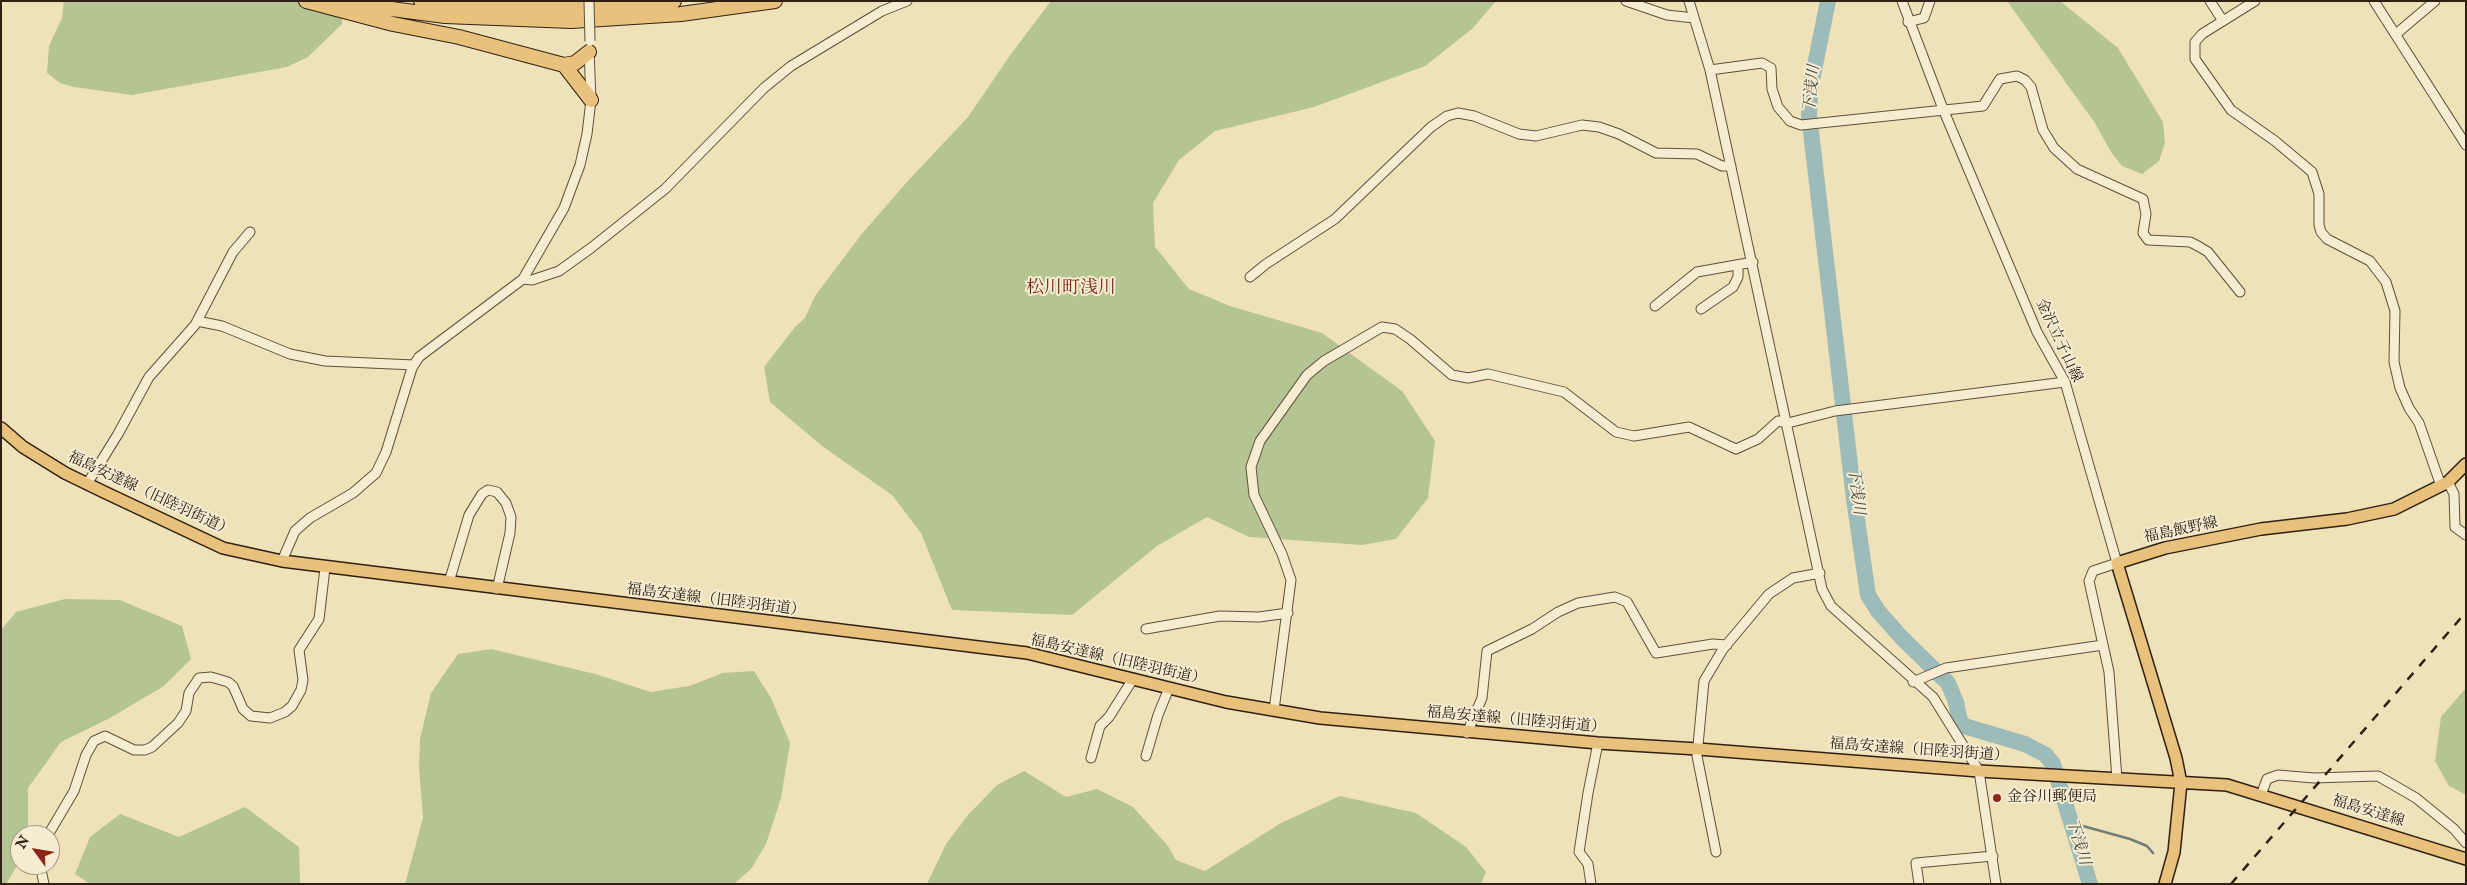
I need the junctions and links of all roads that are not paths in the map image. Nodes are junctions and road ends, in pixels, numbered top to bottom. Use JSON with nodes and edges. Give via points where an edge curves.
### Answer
{"nodes":[{"id":1,"x":306,"y":1,"type":"edge"},
{"id":2,"x":331,"y":1,"type":"edge"},
{"id":3,"x":421,"y":1,"type":"edge"},
{"id":4,"x":589,"y":1,"type":"edge"},
{"id":5,"x":674,"y":1,"type":"edge"},
{"id":6,"x":775,"y":1,"type":"edge"},
{"id":7,"x":907,"y":1,"type":"edge"},
{"id":8,"x":1626,"y":1,"type":"edge"},
{"id":9,"x":1689,"y":1,"type":"edge"},
{"id":10,"x":1902,"y":1,"type":"edge"},
{"id":11,"x":1930,"y":1,"type":"edge"},
{"id":12,"x":2210,"y":1,"type":"edge"},
{"id":13,"x":2255,"y":1,"type":"edge"},
{"id":14,"x":2374,"y":1,"type":"edge"},
{"id":15,"x":2435,"y":1,"type":"edge"},
{"id":16,"x":1694,"y":18,"type":"junction"},
{"id":17,"x":2223,"y":21,"type":"junction"},
{"id":18,"x":1908,"y":22,"type":"junction"},
{"id":19,"x":2396,"y":34,"type":"junction"},
{"id":20,"x":590,"y":46,"type":"junction"},
{"id":21,"x":564,"y":66,"type":"junction"},
{"id":22,"x":1710,"y":70,"type":"junction"},
{"id":23,"x":591,"y":100,"type":"junction"},
{"id":24,"x":1943,"y":109,"type":"junction"},
{"id":25,"x":2466,"y":145,"type":"edge"},
{"id":26,"x":1731,"y":166,"type":"junction"},
{"id":27,"x":250,"y":232,"type":"dead end"},
{"id":28,"x":1753,"y":262,"type":"junction"},
{"id":29,"x":1738,"y":266,"type":"junction"},
{"id":30,"x":1250,"y":277,"type":"dead end"},
{"id":31,"x":523,"y":279,"type":"junction"},
{"id":32,"x":2240,"y":292,"type":"dead end"},
{"id":33,"x":1655,"y":306,"type":"dead end"},
{"id":34,"x":1700,"y":309,"type":"dead end"},
{"id":35,"x":197,"y":321,"type":"junction"},
{"id":36,"x":414,"y":365,"type":"junction"},
{"id":37,"x":2064,"y":382,"type":"junction"},
{"id":38,"x":1788,"y":423,"type":"junction"},
{"id":39,"x":1,"y":428,"type":"edge"},
{"id":40,"x":2466,"y":464,"type":"edge"},
{"id":41,"x":87,"y":484,"type":"junction"},
{"id":42,"x":2445,"y":484,"type":"junction"},
{"id":43,"x":2466,"y":535,"type":"edge"},
{"id":44,"x":282,"y":561,"type":"junction"},
{"id":45,"x":2117,"y":563,"type":"junction"},
{"id":46,"x":325,"y":568,"type":"junction"},
{"id":47,"x":1820,"y":573,"type":"junction"},
{"id":48,"x":449,"y":582,"type":"junction"},
{"id":49,"x":497,"y":589,"type":"junction"},
{"id":50,"x":1288,"y":613,"type":"junction"},
{"id":51,"x":1146,"y":628,"type":"dead end"},
{"id":52,"x":1726,"y":645,"type":"junction"},
{"id":53,"x":2104,"y":645,"type":"junction"},
{"id":54,"x":1133,"y":679,"type":"junction"},
{"id":55,"x":1913,"y":682,"type":"junction"},
{"id":56,"x":1170,"y":688,"type":"junction"},
{"id":57,"x":1274,"y":710,"type":"junction"},
{"id":58,"x":1467,"y":733,"type":"junction"},
{"id":59,"x":1598,"y":743,"type":"junction"},
{"id":60,"x":1698,"y":748,"type":"junction"},
{"id":61,"x":1146,"y":756,"type":"dead end"},
{"id":62,"x":1091,"y":758,"type":"dead end"},
{"id":63,"x":1979,"y":771,"type":"junction"},
{"id":64,"x":2117,"y":779,"type":"junction"},
{"id":65,"x":2181,"y":783,"type":"junction"},
{"id":66,"x":2261,"y":795,"type":"junction"},
{"id":67,"x":54,"y":825,"type":"edge"},
{"id":68,"x":2466,"y":843,"type":"edge"},
{"id":69,"x":1716,"y":852,"type":"dead end"},
{"id":70,"x":1992,"y":856,"type":"junction"},
{"id":71,"x":2466,"y":858,"type":"edge"},
{"id":72,"x":1592,"y":884,"type":"edge"},
{"id":73,"x":1919,"y":884,"type":"edge"},
{"id":74,"x":1996,"y":884,"type":"edge"},
{"id":75,"x":2165,"y":884,"type":"edge"}],
"edges":[{"from":1,"to":21,"type":"highway"},
{"from":2,"to":6,"type":"highway","via":[[445,16],[571,21],[680,14]]},
{"from":3,"to":5,"type":"highway","via":[[544,8],[597,8]]},
{"from":4,"to":20,"type":"street","bridge":true},
{"from":7,"to":31,"type":"street","via":[[882,11],[791,66],[764,88],[665,190],[559,271],[532,280]]},
{"from":8,"to":16,"type":"street","via":[[1667,15]]},
{"from":9,"to":16,"type":"street"},
{"from":10,"to":18,"type":"street","name":"金沢立子山線"},
{"from":11,"to":18,"type":"street","via":[[1924,18]]},
{"from":12,"to":17,"type":"street"},
{"from":13,"to":17,"type":"street"},
{"from":14,"to":19,"type":"street"},
{"from":15,"to":19,"type":"street"},
{"from":16,"to":22,"type":"street"},
{"from":17,"to":42,"type":"street","via":[[2195,42],[2195,59],[2231,110],[2312,172],[2320,194],[2321,232],[2370,261],[2386,282],[2395,311],[2394,362],[2400,388]]},
{"from":18,"to":24,"type":"street","name":"金沢立子山線"},
{"from":19,"to":25,"type":"street"},
{"from":20,"to":21,"type":"highway","via":[[575,63]]},
{"from":20,"to":23,"type":"street"},
{"from":21,"to":23,"type":"highway"},
{"from":22,"to":24,"type":"street","via":[[1762,63],[1771,68],[1772,88],[1778,107],[1790,121],[1801,124]]},
{"from":22,"to":26,"type":"street"},
{"from":23,"to":31,"type":"street","via":[[580,165],[564,208]]},
{"from":24,"to":32,"type":"street","via":[[1983,106],[2000,79],[2017,76],[2025,80],[2031,86],[2043,130],[2054,148],[2077,169],[2143,199],[2146,214],[2143,233],[2148,240],[2190,242],[2198,246],[2208,252]]},
{"from":24,"to":37,"type":"street","name":"金沢立子山線","via":[[2037,332]]},
{"from":26,"to":28,"type":"street"},
{"from":26,"to":30,"type":"street","via":[[1722,166],[1697,154],[1656,153],[1599,127],[1582,125],[1536,136],[1519,134],[1458,113],[1431,126],[1335,219]]},
{"from":27,"to":35,"type":"street","via":[[233,252]]},
{"from":28,"to":29,"type":"street"},
{"from":28,"to":38,"type":"street"},
{"from":29,"to":33,"type":"street","via":[[1697,272]]},
{"from":29,"to":34,"type":"street","via":[[1738,277],[1733,287]]},
{"from":31,"to":36,"type":"street","via":[[448,334],[419,357]]},
{"from":35,"to":36,"type":"street","via":[[222,326],[299,356],[325,361]]},
{"from":35,"to":41,"type":"street","via":[[149,377]]},
{"from":36,"to":44,"type":"street","via":[[386,452],[376,472],[353,493],[310,518],[295,531]]},
{"from":37,"to":38,"type":"street","via":[[1848,409]]},
{"from":37,"to":45,"type":"street","name":"金沢立子山線"},
{"from":38,"to":47,"type":"street"},
{"from":38,"to":50,"type":"street","via":[[1778,421],[1758,440],[1736,449],[1689,427],[1634,436],[1616,432],[1564,392],[1488,374],[1468,378],[1452,375],[1410,339],[1395,329],[1382,327],[1324,361],[1307,375],[1260,441],[1251,467],[1254,495],[1291,580]]},
{"from":39,"to":41,"type":"main road","name":"福島安達線（旧陸羽街道）","via":[[23,447]]},
{"from":40,"to":42,"type":"main road","name":"福島飯野線"},
{"from":41,"to":44,"type":"main road","name":"福島安達線（旧陸羽街道）","via":[[223,548]]},
{"from":42,"to":43,"type":"street","via":[[2454,494],[2454,527]]},
{"from":42,"to":45,"type":"main road","name":"福島飯野線","via":[[2394,509],[2261,529],[2166,548]]},
{"from":44,"to":46,"type":"main road","name":"福島安達線（旧陸羽街道）"},
{"from":45,"to":53,"type":"street","via":[[2093,571],[2089,581]]},
{"from":45,"to":65,"type":"main road"},
{"from":46,"to":48,"type":"main road","name":"福島安達線（旧陸羽街道）"},
{"from":46,"to":67,"type":"street","via":[[318,619],[300,646],[303,680],[292,706],[270,718],[251,716],[243,709],[228,682],[211,677],[198,678],[178,723],[152,747],[134,750],[105,736],[94,741],[86,754],[74,791]]},
{"from":47,"to":52,"type":"street","via":[[1793,578],[1769,594]]},
{"from":47,"to":55,"type":"street","via":[[1822,589],[1830,606]]},
{"from":48,"to":49,"type":"main road","name":"福島安達線（旧陸羽街道）"},
{"from":48,"to":49,"type":"street","via":[[470,515],[482,494],[488,490],[497,492],[511,517]]},
{"from":49,"to":54,"type":"main road","name":"福島安達線（旧陸羽街道）","via":[[1027,653]]},
{"from":50,"to":51,"type":"street","via":[[1258,617],[1220,616]]},
{"from":50,"to":57,"type":"street"},
{"from":52,"to":58,"type":"street","via":[[1714,644],[1656,654],[1627,602],[1615,597],[1578,603],[1487,651],[1482,698]]},
{"from":52,"to":60,"type":"street","via":[[1704,681]]},
{"from":53,"to":55,"type":"street","via":[[1946,668]]},
{"from":53,"to":64,"type":"street"},
{"from":54,"to":56,"type":"main road","name":"福島安達線（旧陸羽街道）"},
{"from":54,"to":62,"type":"street","via":[[1100,726]]},
{"from":55,"to":63,"type":"street","via":[[1933,698]]},
{"from":56,"to":57,"type":"main road","name":"福島安達線（旧陸羽街道）"},
{"from":56,"to":61,"type":"street"},
{"from":57,"to":58,"type":"main road","name":"福島安達線（旧陸羽街道）","via":[[1320,718]]},
{"from":58,"to":59,"type":"main road","name":"福島安達線（旧陸羽街道）"},
{"from":59,"to":60,"type":"main road","name":"福島安達線（旧陸羽街道）"},
{"from":59,"to":72,"type":"street","via":[[1579,852],[1588,864]]},
{"from":60,"to":63,"type":"main road","name":"福島安達線（旧陸羽街道）"},
{"from":60,"to":69,"type":"street"},
{"from":63,"to":64,"type":"main road","name":"福島安達線（旧陸羽街道）"},
{"from":63,"to":70,"type":"street"},
{"from":64,"to":65,"type":"main road","name":"福島安達線（旧陸羽街道）"},
{"from":65,"to":66,"type":"main road","name":"福島安達線（旧陸羽街道）","via":[[2227,785]]},
{"from":65,"to":75,"type":"main road","via":[[2174,852]]},
{"from":66,"to":68,"type":"street","via":[[2267,779],[2278,775],[2314,778],[2378,776],[2416,798]]},
{"from":66,"to":71,"type":"main road","name":"福島安達線"},
{"from":70,"to":73,"type":"street","via":[[1916,863]]},
{"from":70,"to":74,"type":"street"}]}
